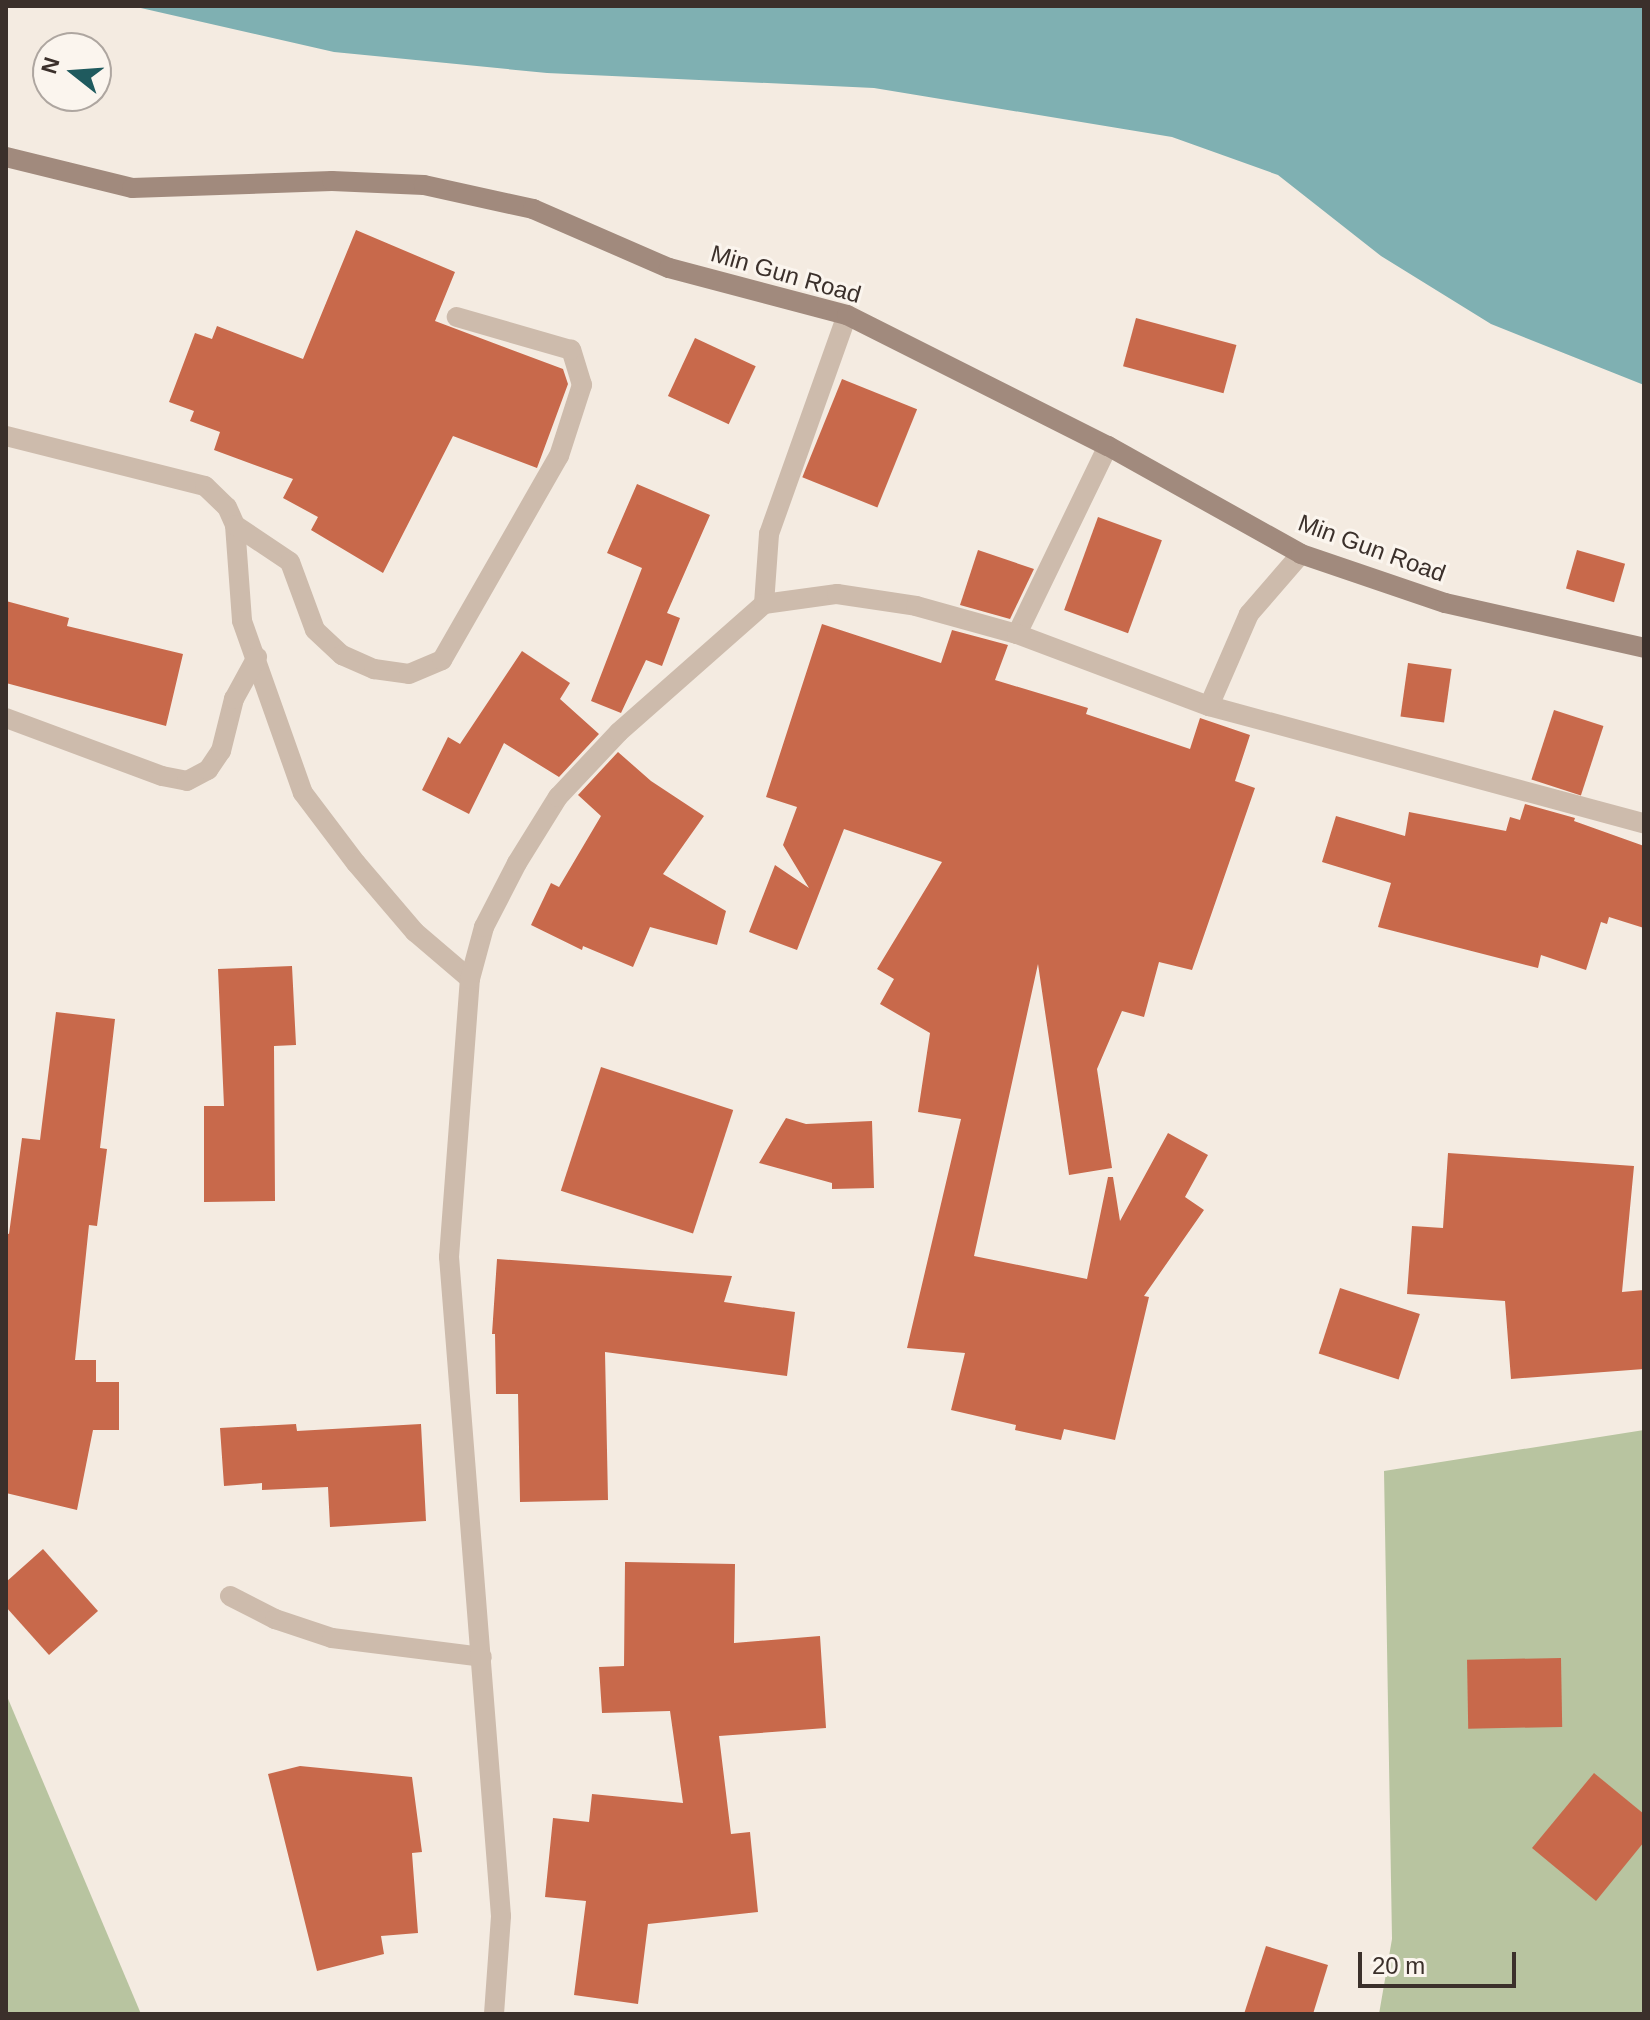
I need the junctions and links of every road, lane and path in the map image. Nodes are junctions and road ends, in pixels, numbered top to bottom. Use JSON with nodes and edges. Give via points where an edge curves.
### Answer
{"nodes":[{"id":1,"x":6,"y":157,"type":"edge"},
{"id":2,"x":847,"y":315,"type":"junction"},
{"id":3,"x":457,"y":317,"type":"dead end"},
{"id":4,"x":6,"y":436,"type":"edge"},
{"id":5,"x":1108,"y":446,"type":"junction"},
{"id":6,"x":235,"y":525,"type":"junction"},
{"id":7,"x":1301,"y":554,"type":"junction"},
{"id":8,"x":764,"y":604,"type":"junction"},
{"id":9,"x":1017,"y":634,"type":"junction"},
{"id":10,"x":1644,"y":648,"type":"edge"},
{"id":11,"x":257,"y":657,"type":"junction"},
{"id":12,"x":1209,"y":706,"type":"junction"},
{"id":13,"x":6,"y":718,"type":"edge"},
{"id":14,"x":1644,"y":823,"type":"edge"},
{"id":15,"x":470,"y":979,"type":"junction"},
{"id":16,"x":230,"y":1596,"type":"dead end"},
{"id":17,"x":482,"y":1657,"type":"junction"},
{"id":18,"x":494,"y":2014,"type":"edge"}],
"edges":[{"from":1,"to":2,"type":"street","name":"Min Gun Road","via":[[132,188],[332,181],[424,185],[533,209],[669,268]]},
{"from":2,"to":5,"type":"street","name":"Min Gun Road"},
{"from":2,"to":8,"type":"street","via":[[769,534]]},
{"from":3,"to":6,"type":"street","via":[[571,350],[582,385],[559,456],[442,660],[409,674],[374,669],[342,655],[315,630],[290,562]]},
{"from":4,"to":6,"type":"street","via":[[205,486],[227,507]]},
{"from":5,"to":7,"type":"street","name":"Min Gun Road"},
{"from":5,"to":9,"type":"street"},
{"from":6,"to":11,"type":"street","via":[[242,621]]},
{"from":7,"to":10,"type":"street","name":"Min Gun Road","via":[[1445,603]]},
{"from":7,"to":12,"type":"street","via":[[1249,614]]},
{"from":8,"to":9,"type":"street","via":[[837,594],[916,606]]},
{"from":8,"to":15,"type":"street","via":[[619,732],[558,797],[484,927]]},
{"from":9,"to":12,"type":"street"},
{"from":11,"to":13,"type":"street","via":[[234,699],[221,751],[208,770],[187,781]]},
{"from":11,"to":15,"type":"street","via":[[303,793],[415,932]]},
{"from":12,"to":14,"type":"street"},
{"from":15,"to":17,"type":"street","via":[[449,1257]]},
{"from":16,"to":17,"type":"street","via":[[275,1619],[332,1638]]},
{"from":17,"to":18,"type":"street","via":[[501,1916]]}]}
